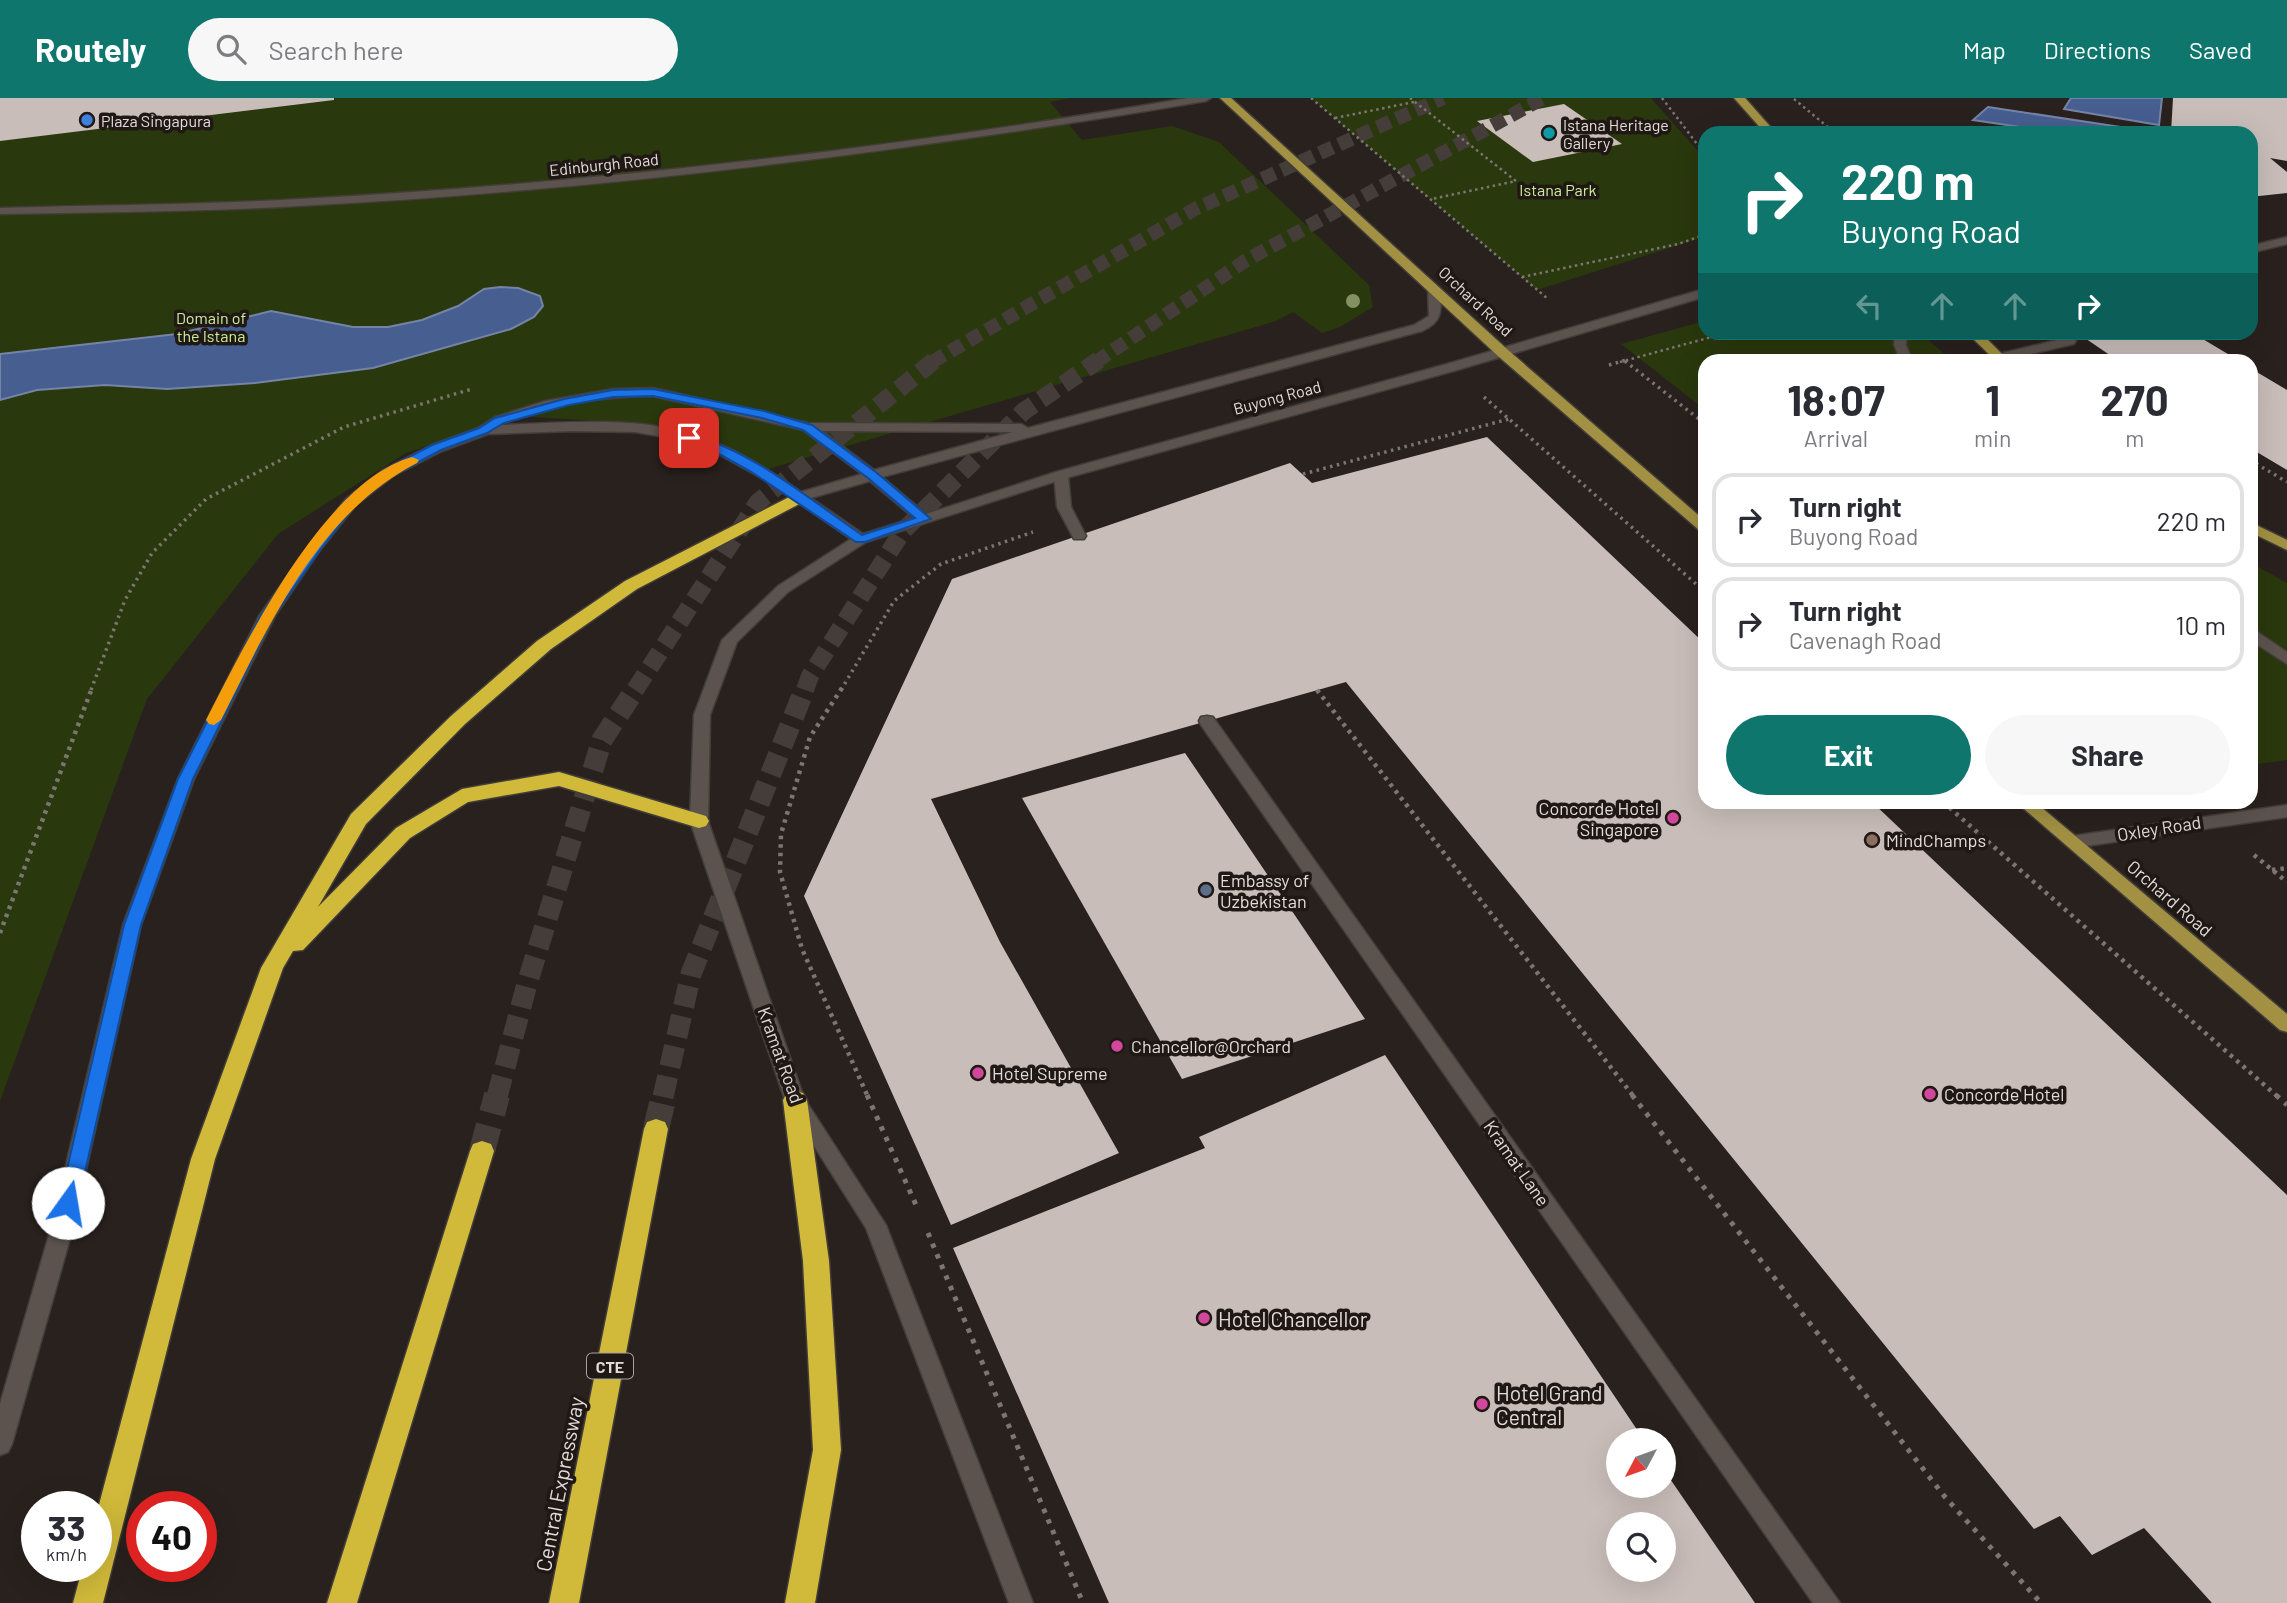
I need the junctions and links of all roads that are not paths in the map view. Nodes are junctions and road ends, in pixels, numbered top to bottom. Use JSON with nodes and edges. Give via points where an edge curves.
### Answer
{"nodes":[{"id":1,"x":1206,"y":98,"type":"edge"},
{"id":2,"x":1225,"y":98,"type":"edge"},
{"id":3,"x":1739,"y":98,"type":"edge"},
{"id":4,"x":1764,"y":126,"type":"edge"},
{"id":5,"x":0,"y":211,"type":"edge"},
{"id":6,"x":2287,"y":240,"type":"edge"},
{"id":7,"x":2258,"y":248,"type":"edge"},
{"id":8,"x":1434,"y":288,"type":"junction"},
{"id":9,"x":1698,"y":295,"type":"edge"},
{"id":10,"x":1980,"y":340,"type":"edge"},
{"id":11,"x":2070,"y":341,"type":"dead end"},
{"id":12,"x":1503,"y":353,"type":"junction"},
{"id":13,"x":1995,"y":354,"type":"edge"},
{"id":14,"x":2019,"y":354,"type":"edge"},
{"id":15,"x":808,"y":427,"type":"junction"},
{"id":16,"x":1044,"y":428,"type":"junction"},
{"id":17,"x":483,"y":431,"type":"junction"},
{"id":18,"x":873,"y":475,"type":"junction"},
{"id":19,"x":1062,"y":475,"type":"junction"},
{"id":20,"x":799,"y":497,"type":"junction"},
{"id":21,"x":924,"y":519,"type":"junction"},
{"id":22,"x":1698,"y":522,"type":"edge"},
{"id":23,"x":2258,"y":530,"type":"edge"},
{"id":24,"x":1079,"y":537,"type":"dead end"},
{"id":25,"x":861,"y":539,"type":"junction"},
{"id":26,"x":2287,"y":546,"type":"edge"},
{"id":27,"x":2258,"y":638,"type":"edge"},
{"id":28,"x":2287,"y":659,"type":"edge"},
{"id":29,"x":1208,"y":721,"type":"dead end"},
{"id":30,"x":2033,"y":809,"type":"edge"},
{"id":31,"x":2287,"y":811,"type":"edge"},
{"id":32,"x":699,"y":821,"type":"junction"},
{"id":33,"x":2072,"y":842,"type":"junction"},
{"id":34,"x":272,"y":968,"type":"junction"},
{"id":35,"x":2287,"y":1026,"type":"edge"},
{"id":36,"x":795,"y":1100,"type":"junction"},
{"id":37,"x":656,"y":1129,"type":"tunnel mouth"},
{"id":38,"x":482,"y":1151,"type":"tunnel mouth"},
{"id":39,"x":0,"y":1444,"type":"edge"},
{"id":40,"x":88,"y":1603,"type":"edge"},
{"id":41,"x":342,"y":1603,"type":"edge"},
{"id":42,"x":564,"y":1603,"type":"edge"},
{"id":43,"x":800,"y":1603,"type":"edge"},
{"id":44,"x":1021,"y":1603,"type":"edge"},
{"id":45,"x":1828,"y":1603,"type":"edge"}],
"edges":[{"from":1,"to":5,"type":"street","name":"Edinburgh Road","via":[[774,162],[556,185],[296,203]]},
{"from":2,"to":8,"type":"main road","name":"Orchard Road"},
{"from":3,"to":4,"type":"main road"},
{"from":6,"to":7,"type":"street"},
{"from":8,"to":12,"type":"main road","name":"Orchard Road"},
{"from":8,"to":16,"type":"street","name":"Buyong Road","via":[[1435,316],[1418,328]]},
{"from":9,"to":12,"type":"street","name":"Buyong Road"},
{"from":10,"to":13,"type":"main road"},
{"from":11,"to":14,"type":"street"},
{"from":12,"to":19,"type":"street","name":"Buyong Road"},
{"from":12,"to":22,"type":"main road","name":"Orchard Road"},
{"from":15,"to":16,"type":"street"},
{"from":15,"to":17,"type":"street","via":[[653,392],[613,393],[545,405],[500,420]]},
{"from":15,"to":18,"type":"street"},
{"from":16,"to":18,"type":"street","name":"Buyong Road"},
{"from":17,"to":20,"type":"street","via":[[620,428],[689,438],[715,446]]},
{"from":17,"to":39,"type":"street","via":[[388,473],[351,502],[267,617],[186,779],[132,925],[62,1228]]},
{"from":18,"to":20,"type":"street","name":"Buyong Road"},
{"from":18,"to":21,"type":"street"},
{"from":19,"to":21,"type":"street","name":"Buyong Road"},
{"from":19,"to":24,"type":"street","via":[[1059,495]]},
{"from":20,"to":25,"type":"street"},
{"from":20,"to":34,"type":"highway","via":[[631,585],[544,645],[458,720],[358,819]]},
{"from":21,"to":25,"type":"street","name":"Buyong Road"},
{"from":23,"to":26,"type":"main road"},
{"from":25,"to":32,"type":"street","name":"Kramat Road","via":[[783,589],[730,640],[702,715]]},
{"from":27,"to":28,"type":"street"},
{"from":29,"to":45,"type":"street","name":"Kramat Lane"},
{"from":30,"to":33,"type":"main road","name":"Orchard Road"},
{"from":31,"to":33,"type":"street","name":"Oxley Road"},
{"from":32,"to":34,"type":"highway","via":[[559,779],[462,796],[403,832]]},
{"from":32,"to":36,"type":"street","name":"Kramat Road"},
{"from":33,"to":35,"type":"main road","name":"Orchard Road"},
{"from":34,"to":40,"type":"highway","via":[[203,1158]]},
{"from":36,"to":43,"type":"highway","via":[[816,1261],[827,1450]]},
{"from":36,"to":44,"type":"street","name":"Kramat Road","via":[[875,1225]]},
{"from":37,"to":42,"type":"highway","name":"Central Expressway","number":"CTE"},
{"from":38,"to":41,"type":"highway"}]}
